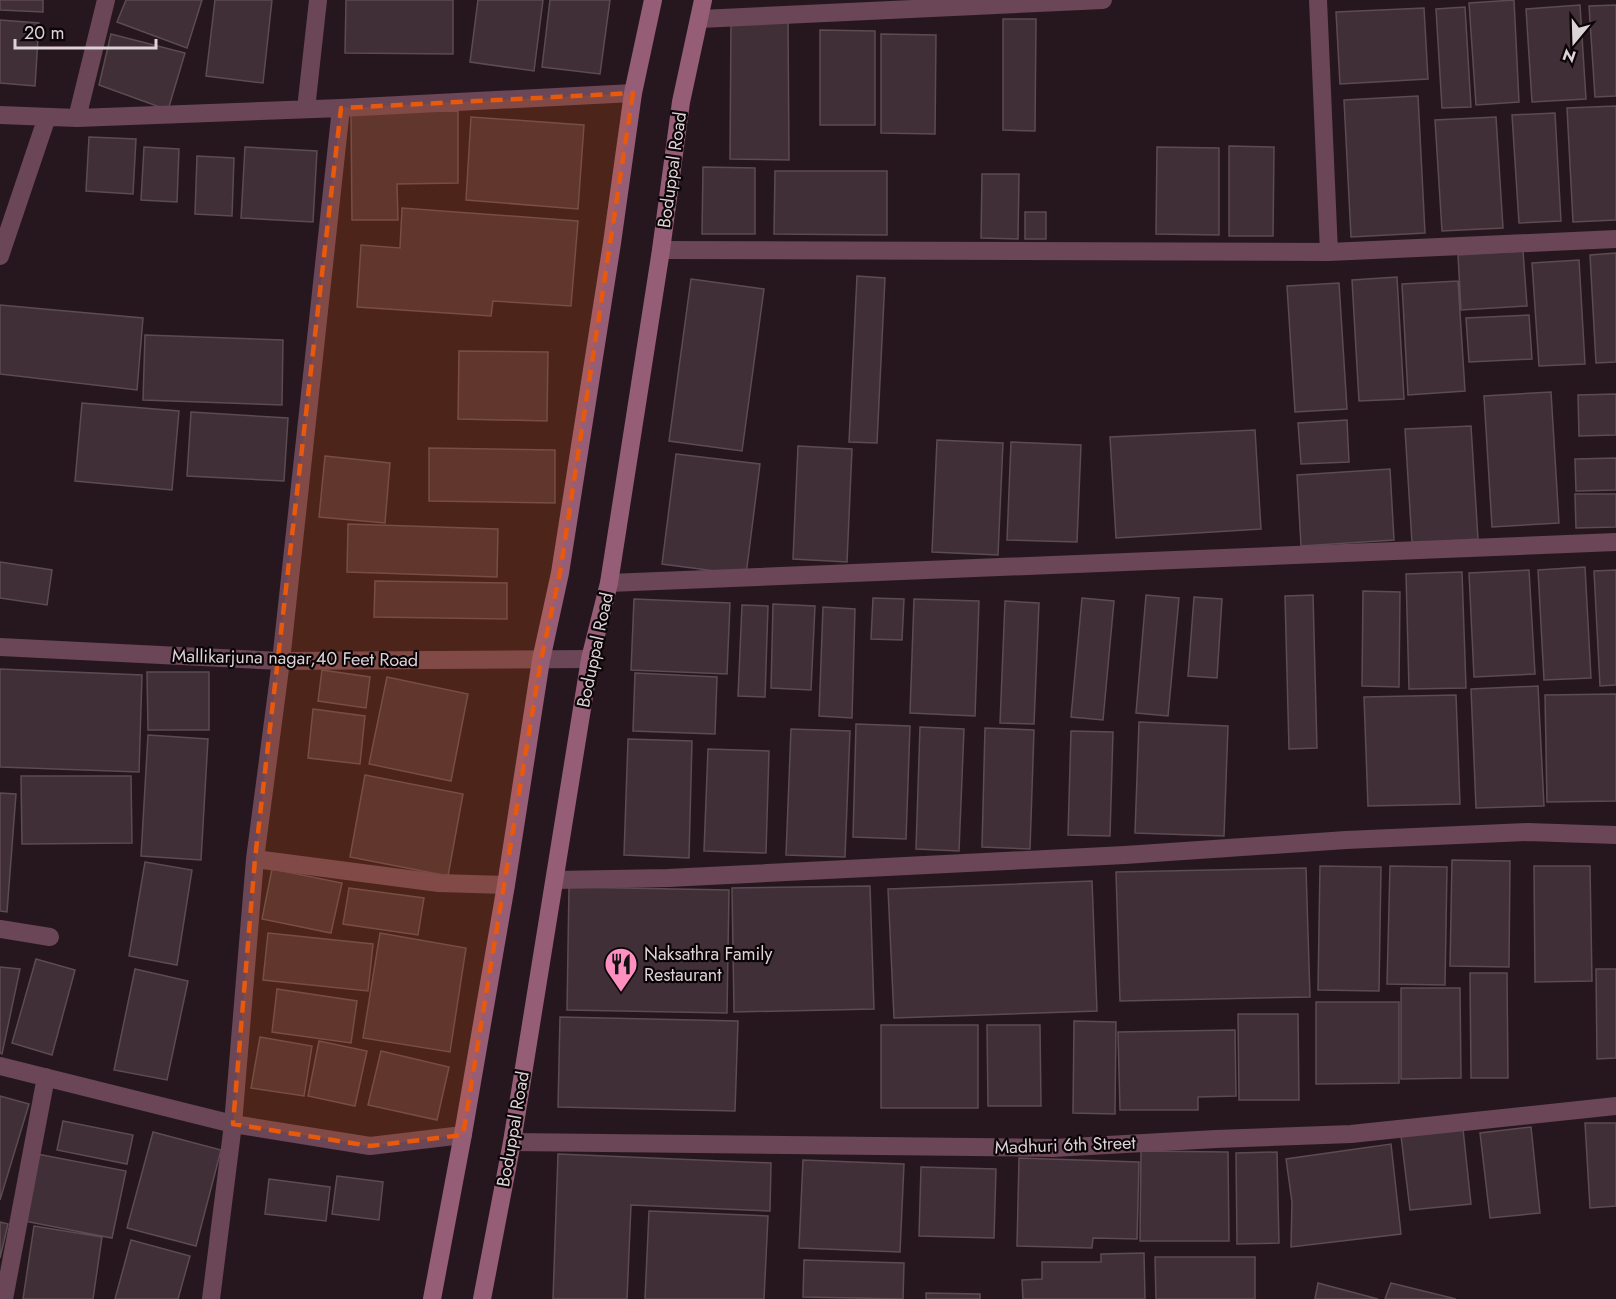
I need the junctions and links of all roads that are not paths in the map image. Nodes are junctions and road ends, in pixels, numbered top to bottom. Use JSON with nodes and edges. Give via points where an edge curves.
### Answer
{"nodes":[{"id":1,"x":106,"y":0,"type":"edge"},
{"id":2,"x":318,"y":0,"type":"edge"},
{"id":3,"x":653,"y":0,"type":"edge"},
{"id":4,"x":703,"y":0,"type":"edge"},
{"id":5,"x":1103,"y":0,"type":"edge"},
{"id":6,"x":1318,"y":0,"type":"edge"},
{"id":7,"x":700,"y":19,"type":"junction"},
{"id":8,"x":633,"y":93,"type":"junction"},
{"id":9,"x":340,"y":108,"type":"junction"},
{"id":10,"x":306,"y":109,"type":"junction"},
{"id":11,"x":0,"y":115,"type":"edge"},
{"id":12,"x":47,"y":117,"type":"junction"},
{"id":13,"x":77,"y":118,"type":"junction"},
{"id":14,"x":1616,"y":239,"type":"edge"},
{"id":15,"x":661,"y":250,"type":"junction"},
{"id":16,"x":1329,"y":252,"type":"junction"},
{"id":17,"x":0,"y":256,"type":"edge"},
{"id":18,"x":1616,"y":542,"type":"edge"},
{"id":19,"x":609,"y":583,"type":"junction"},
{"id":20,"x":0,"y":648,"type":"edge"},
{"id":21,"x":590,"y":659,"type":"junction"},
{"id":22,"x":541,"y":660,"type":"junction"},
{"id":23,"x":281,"y":661,"type":"junction"},
{"id":24,"x":1616,"y":835,"type":"edge"},
{"id":25,"x":255,"y":859,"type":"junction"},
{"id":26,"x":555,"y":880,"type":"junction"},
{"id":27,"x":506,"y":885,"type":"junction"},
{"id":28,"x":0,"y":929,"type":"edge"},
{"id":29,"x":50,"y":937,"type":"dead end"},
{"id":30,"x":0,"y":1066,"type":"edge"},
{"id":31,"x":46,"y":1077,"type":"junction"},
{"id":32,"x":1616,"y":1106,"type":"edge"},
{"id":33,"x":233,"y":1124,"type":"junction"},
{"id":34,"x":463,"y":1135,"type":"junction"},
{"id":35,"x":512,"y":1142,"type":"junction"},
{"id":36,"x":4,"y":1299,"type":"edge"},
{"id":37,"x":211,"y":1299,"type":"edge"},
{"id":38,"x":432,"y":1299,"type":"edge"},
{"id":39,"x":482,"y":1299,"type":"edge"}],
"edges":[{"from":1,"to":13,"type":"street"},
{"from":2,"to":10,"type":"street"},
{"from":3,"to":8,"type":"street"},
{"from":4,"to":7,"type":"street","name":"Boduppal Road"},
{"from":5,"to":7,"type":"street"},
{"from":6,"to":16,"type":"street"},
{"from":7,"to":15,"type":"street","name":"Boduppal Road","via":[[681,102]]},
{"from":8,"to":9,"type":"street"},
{"from":8,"to":22,"type":"street","via":[[560,573]]},
{"from":9,"to":10,"type":"street"},
{"from":9,"to":23,"type":"street"},
{"from":10,"to":13,"type":"street"},
{"from":11,"to":12,"type":"street"},
{"from":12,"to":13,"type":"street"},
{"from":12,"to":17,"type":"street"},
{"from":14,"to":16,"type":"street"},
{"from":15,"to":16,"type":"street"},
{"from":15,"to":19,"type":"street","name":"Boduppal Road"},
{"from":18,"to":19,"type":"street"},
{"from":19,"to":21,"type":"street","name":"Boduppal Road"},
{"from":20,"to":23,"type":"street","name":"Mallikarjuna nagar,40 Feet Road"},
{"from":21,"to":22,"type":"street","name":"Mallikarjuna nagar,40 Feet Road"},
{"from":21,"to":26,"type":"street","name":"Boduppal Road"},
{"from":22,"to":23,"type":"street","name":"Mallikarjuna nagar,40 Feet Road"},
{"from":22,"to":27,"type":"street"},
{"from":23,"to":25,"type":"street"},
{"from":24,"to":26,"type":"street","via":[[1528,832],[762,874]]},
{"from":25,"to":27,"type":"street","via":[[439,883]]},
{"from":25,"to":33,"type":"street"},
{"from":26,"to":35,"type":"street","name":"Boduppal Road"},
{"from":27,"to":34,"type":"street"},
{"from":28,"to":29,"type":"street"},
{"from":30,"to":31,"type":"street"},
{"from":31,"to":33,"type":"street"},
{"from":31,"to":36,"type":"street"},
{"from":32,"to":35,"type":"street","name":"Madhuri 6th Street","via":[[1351,1134],[1053,1148]]},
{"from":33,"to":34,"type":"street","via":[[370,1146]]},
{"from":33,"to":37,"type":"street"},
{"from":34,"to":38,"type":"street"},
{"from":35,"to":39,"type":"street","name":"Boduppal Road"}]}
